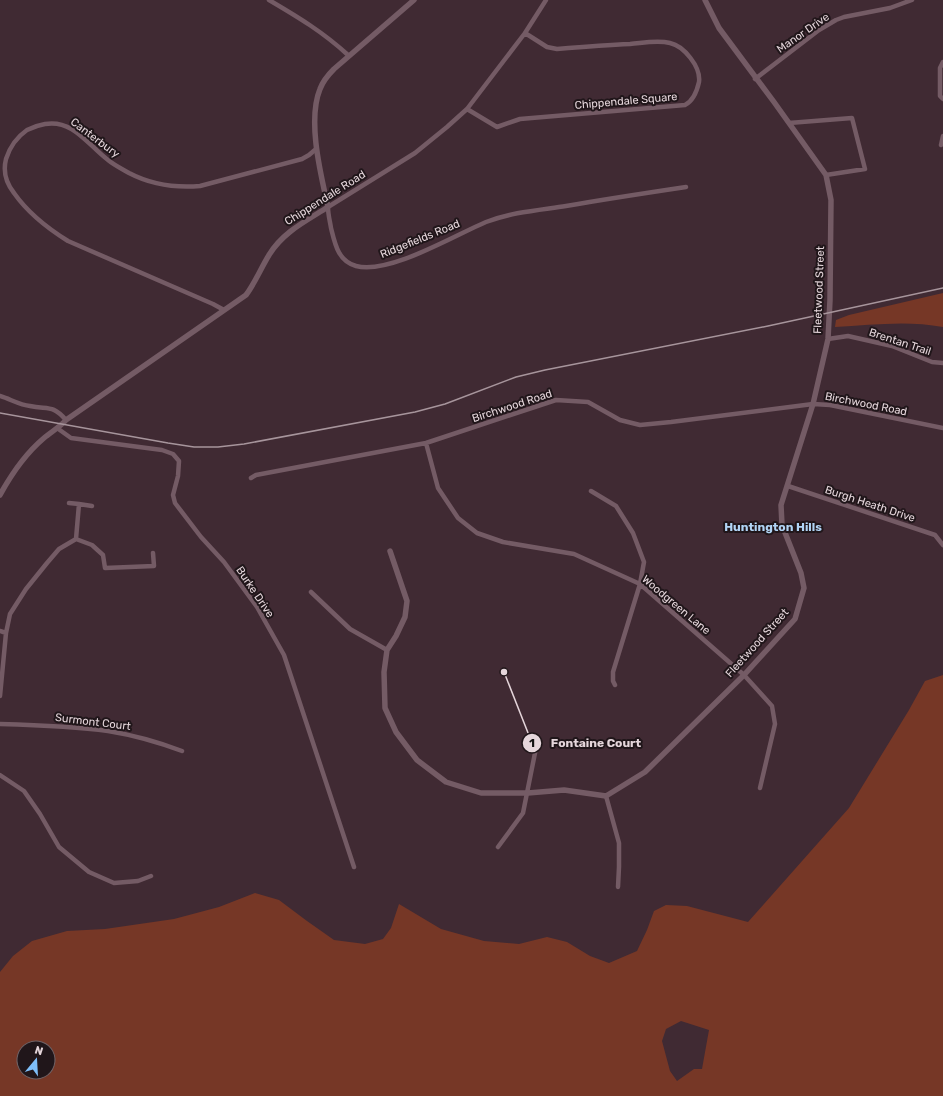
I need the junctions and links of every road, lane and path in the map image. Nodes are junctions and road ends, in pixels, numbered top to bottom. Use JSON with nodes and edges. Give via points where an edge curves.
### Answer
{"nodes":[{"id":1,"x":269,"y":0,"type":"edge"},
{"id":2,"x":414,"y":0,"type":"edge"},
{"id":3,"x":546,"y":0,"type":"edge"},
{"id":4,"x":704,"y":0,"type":"edge"},
{"id":5,"x":912,"y":0,"type":"edge"},
{"id":6,"x":525,"y":34,"type":"junction"},
{"id":7,"x":348,"y":55,"type":"junction"},
{"id":8,"x":943,"y":62,"type":"edge"},
{"id":9,"x":755,"y":79,"type":"junction"},
{"id":10,"x":943,"y":99,"type":"edge"},
{"id":11,"x":467,"y":109,"type":"junction"},
{"id":12,"x":789,"y":123,"type":"junction"},
{"id":13,"x":943,"y":136,"type":"edge"},
{"id":14,"x":941,"y":145,"type":"dead end"},
{"id":15,"x":316,"y":149,"type":"junction"},
{"id":16,"x":826,"y":175,"type":"junction"},
{"id":17,"x":686,"y":187,"type":"dead end"},
{"id":18,"x":328,"y":207,"type":"junction"},
{"id":19,"x":224,"y":310,"type":"junction"},
{"id":20,"x":828,"y":339,"type":"junction"},
{"id":21,"x":943,"y":363,"type":"edge"},
{"id":22,"x":0,"y":396,"type":"edge"},
{"id":23,"x":812,"y":404,"type":"junction"},
{"id":24,"x":66,"y":420,"type":"junction"},
{"id":25,"x":57,"y":428,"type":"junction"},
{"id":26,"x":943,"y":428,"type":"edge"},
{"id":27,"x":426,"y":443,"type":"junction"},
{"id":28,"x":251,"y":478,"type":"dead end"},
{"id":29,"x":788,"y":486,"type":"junction"},
{"id":30,"x":591,"y":491,"type":"dead end"},
{"id":31,"x":0,"y":495,"type":"edge"},
{"id":32,"x":69,"y":503,"type":"dead end"},
{"id":33,"x":79,"y":504,"type":"junction"},
{"id":34,"x":92,"y":506,"type":"dead end"},
{"id":35,"x":76,"y":540,"type":"junction"},
{"id":36,"x":943,"y":545,"type":"edge"},
{"id":37,"x":390,"y":551,"type":"dead end"},
{"id":38,"x":153,"y":553,"type":"dead end"},
{"id":39,"x":640,"y":584,"type":"junction"},
{"id":40,"x":311,"y":592,"type":"dead end"},
{"id":41,"x":0,"y":631,"type":"edge"},
{"id":42,"x":6,"y":633,"type":"junction"},
{"id":43,"x":387,"y":650,"type":"junction"},
{"id":44,"x":744,"y":675,"type":"junction"},
{"id":45,"x":615,"y":685,"type":"dead end"},
{"id":46,"x":0,"y":696,"type":"edge"},
{"id":47,"x":0,"y":724,"type":"edge"},
{"id":48,"x":536,"y":748,"type":"dead end"},
{"id":49,"x":182,"y":751,"type":"dead end"},
{"id":50,"x":0,"y":775,"type":"edge"},
{"id":51,"x":760,"y":788,"type":"dead end"},
{"id":52,"x":528,"y":793,"type":"junction"},
{"id":53,"x":606,"y":796,"type":"junction"},
{"id":54,"x":498,"y":847,"type":"dead end"},
{"id":55,"x":354,"y":867,"type":"dead end"},
{"id":56,"x":151,"y":876,"type":"dead end"},
{"id":57,"x":618,"y":887,"type":"dead end"}],
"edges":[{"from":1,"to":7,"type":"street","via":[[318,29]]},
{"from":2,"to":7,"type":"street","name":"Ridgefields Road"},
{"from":3,"to":6,"type":"street","name":"Chippendale Road"},
{"from":4,"to":9,"type":"street","name":"Fleetwood Street","via":[[719,28]]},
{"from":5,"to":9,"type":"street","name":"Manor Drive","via":[[890,8],[836,20]]},
{"from":6,"to":11,"type":"street","name":"Chippendale Road"},
{"from":6,"to":11,"type":"street","name":"Chippendale Square","via":[[548,47],[557,49],[672,43],[692,61],[698,72],[698,86],[691,102],[686,105],[520,119],[497,128]]},
{"from":7,"to":15,"type":"street","name":"Ridgefields Road","via":[[324,81],[317,97]]},
{"from":8,"to":10,"type":"street","via":[[940,68],[940,96]]},
{"from":9,"to":12,"type":"street","name":"Fleetwood Street"},
{"from":11,"to":18,"type":"street","name":"Chippendale Road","via":[[415,153]]},
{"from":12,"to":16,"type":"street","name":"Fleetwood Street"},
{"from":12,"to":16,"type":"street","via":[[852,118],[866,169]]},
{"from":13,"to":14,"type":"street"},
{"from":15,"to":18,"type":"street","name":"Ridgefields Road"},
{"from":15,"to":19,"type":"street","name":"Canterbury","via":[[302,159],[190,187],[153,181],[130,173],[108,160],[78,134],[57,123],[30,128],[16,139],[11,147],[5,162],[9,185],[27,210],[54,232],[68,241]]},
{"from":16,"to":20,"type":"street","name":"Fleetwood Street","via":[[831,200]]},
{"from":17,"to":18,"type":"street","name":"Ridgefields Road","via":[[500,217],[406,258],[367,268],[349,263],[337,251],[328,218]]},
{"from":18,"to":19,"type":"street","name":"Chippendale Road","via":[[282,238],[269,254],[246,295]]},
{"from":19,"to":24,"type":"street","name":"Chippendale Road"},
{"from":20,"to":21,"type":"street","name":"Brentan Trail","via":[[848,336],[892,346],[932,362]]},
{"from":20,"to":23,"type":"street","name":"Fleetwood Street"},
{"from":22,"to":24,"type":"street","via":[[29,406],[51,408]]},
{"from":23,"to":26,"type":"street","name":"Birchwood Road","via":[[830,405]]},
{"from":23,"to":27,"type":"street","name":"Birchwood Road","via":[[640,425],[620,420],[588,402],[556,400]]},
{"from":23,"to":29,"type":"street","name":"Fleetwood Street"},
{"from":24,"to":25,"type":"street","name":"Chippendale Road"},
{"from":25,"to":31,"type":"street","name":"Chippendale Road","via":[[29,451],[18,464]]},
{"from":25,"to":55,"type":"street","name":"Burke Drive","via":[[71,438],[162,450],[173,454],[179,461],[173,496],[175,504],[224,562],[257,607],[284,655]]},
{"from":27,"to":28,"type":"street","name":"Birchwood Road","via":[[256,474]]},
{"from":27,"to":39,"type":"street","name":"Woodgreen Lane","via":[[438,488],[458,518],[477,533],[503,542],[574,554]]},
{"from":29,"to":36,"type":"street","name":"Burgh Heath Drive","via":[[935,535]]},
{"from":29,"to":44,"type":"street","name":"Fleetwood Street","via":[[781,505],[782,525],[801,573],[804,588],[794,619]]},
{"from":30,"to":39,"type":"street","via":[[616,506],[633,533],[644,562]]},
{"from":32,"to":33,"type":"street"},
{"from":33,"to":34,"type":"street"},
{"from":33,"to":35,"type":"street"},
{"from":35,"to":38,"type":"street","via":[[92,545],[103,555],[105,568],[154,566]]},
{"from":35,"to":42,"type":"street","via":[[60,549],[26,589],[10,614]]},
{"from":37,"to":43,"type":"street","via":[[408,600],[404,617]]},
{"from":39,"to":44,"type":"street","name":"Woodgreen Lane"},
{"from":39,"to":45,"type":"street","via":[[613,672]]},
{"from":40,"to":43,"type":"street","via":[[350,629]]},
{"from":41,"to":42,"type":"street"},
{"from":42,"to":46,"type":"street"},
{"from":43,"to":52,"type":"street","via":[[384,672],[385,708],[396,732],[417,760],[446,782],[481,793]]},
{"from":44,"to":51,"type":"street","name":"Woodgreen Lane","via":[[772,706],[775,724]]},
{"from":44,"to":53,"type":"street","name":"Fleetwood Street","via":[[645,772]]},
{"from":47,"to":49,"type":"street","name":"Surmont Court","via":[[107,731],[150,740]]},
{"from":48,"to":52,"type":"street"},
{"from":50,"to":56,"type":"street","via":[[24,791],[58,847],[89,872],[114,883],[138,881]]},
{"from":52,"to":53,"type":"street","via":[[564,790]]},
{"from":52,"to":54,"type":"street","via":[[523,813]]},
{"from":53,"to":57,"type":"street","via":[[619,843]]}]}
